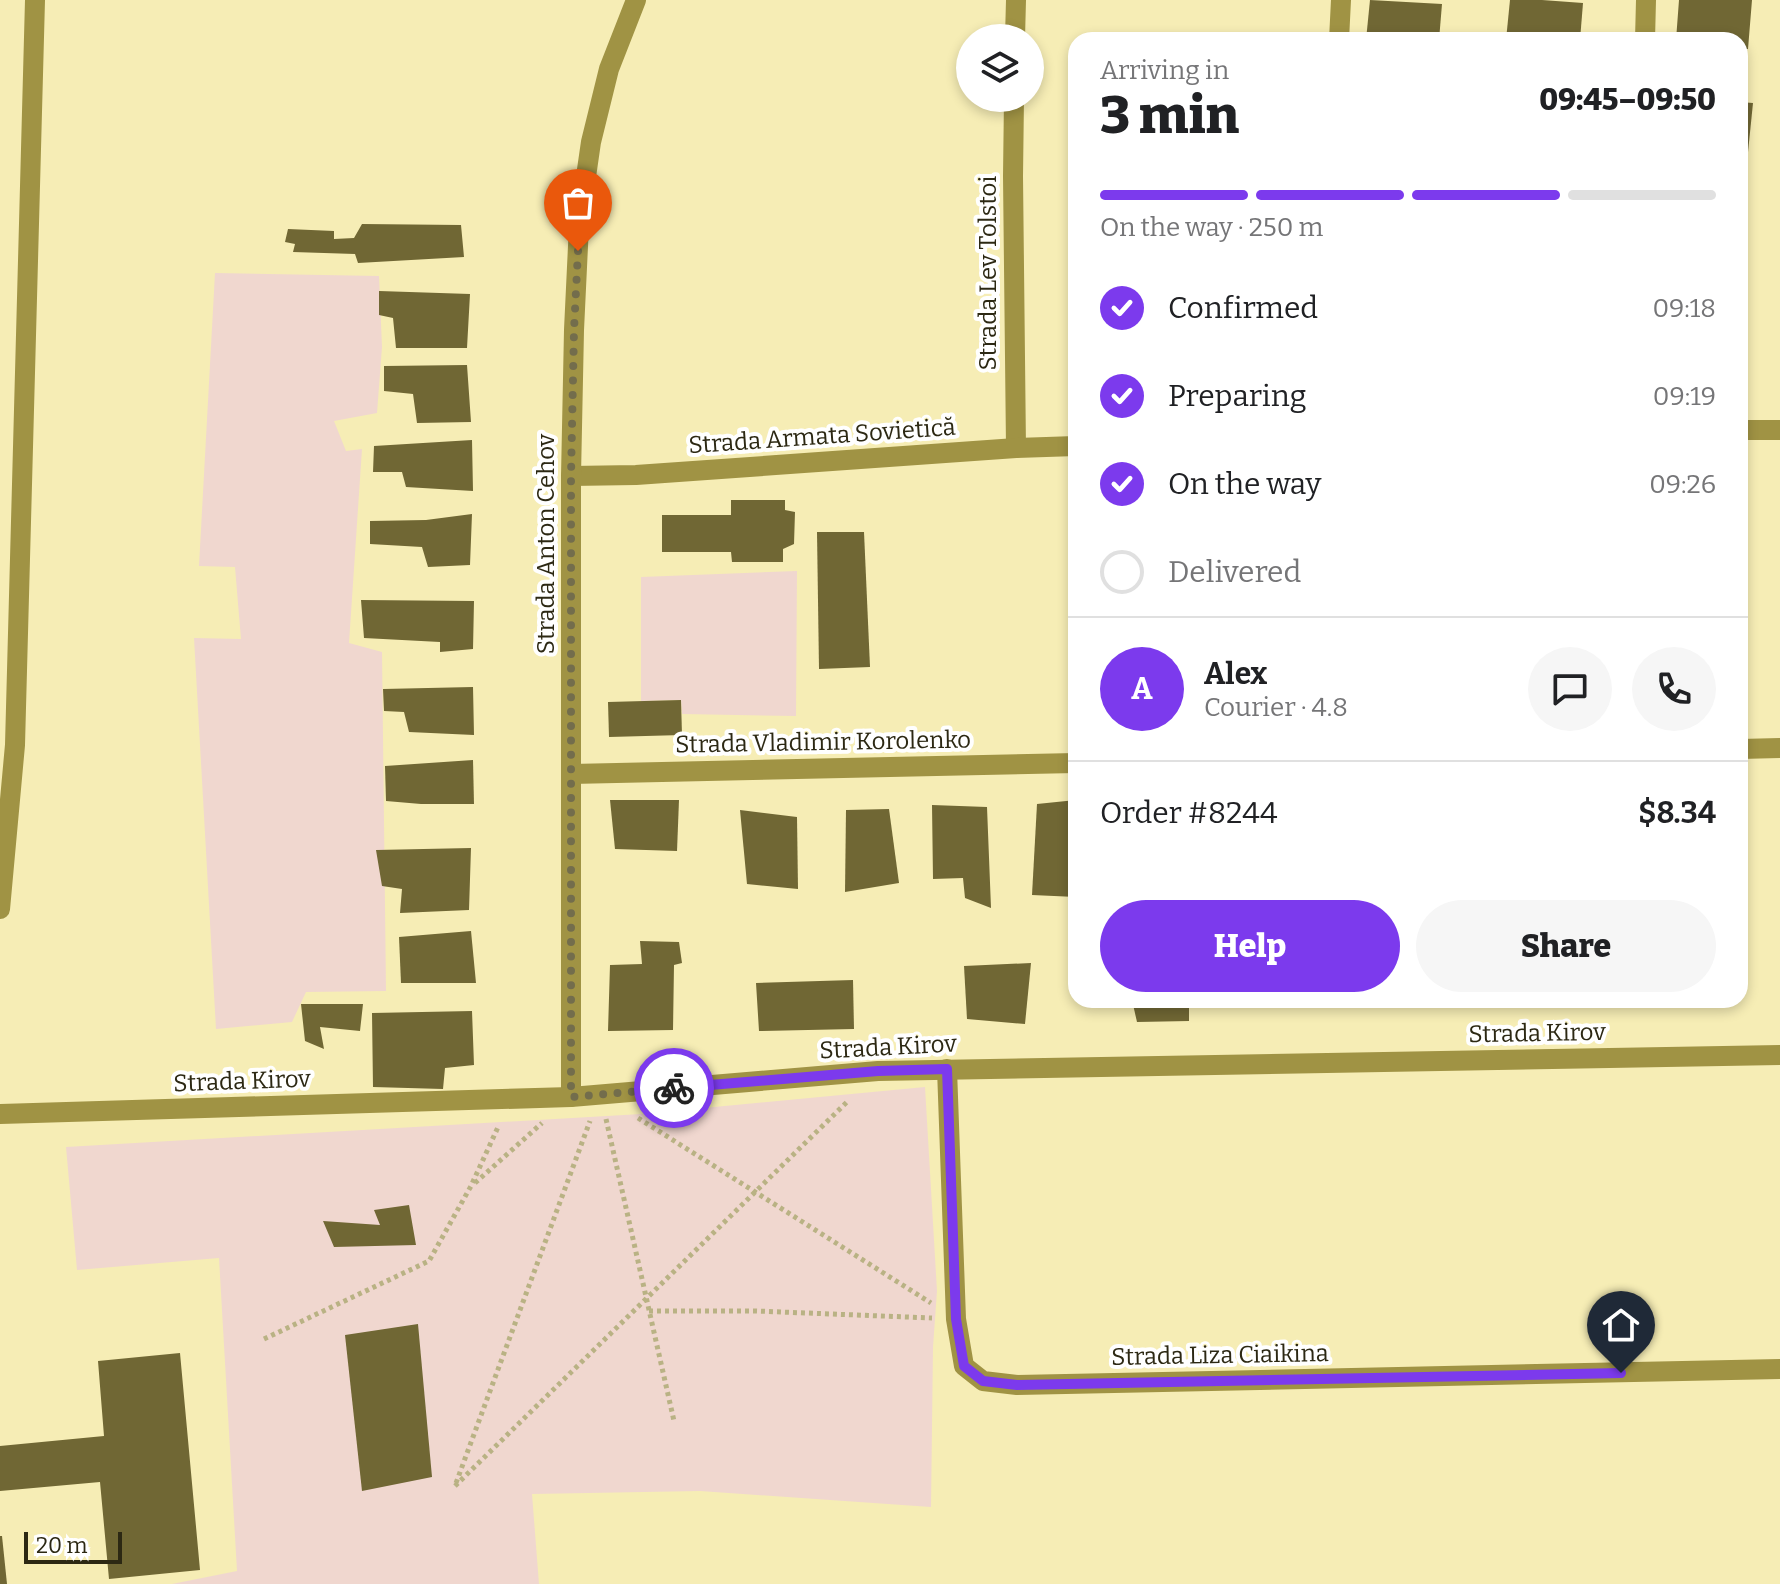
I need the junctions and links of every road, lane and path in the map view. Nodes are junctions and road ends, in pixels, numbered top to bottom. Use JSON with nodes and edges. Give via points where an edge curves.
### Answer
{"nodes":[{"id":1,"x":35,"y":0,"type":"edge"},
{"id":2,"x":636,"y":0,"type":"edge"},
{"id":3,"x":1016,"y":0,"type":"edge"},
{"id":4,"x":1341,"y":0,"type":"edge"},
{"id":5,"x":1646,"y":0,"type":"edge"},
{"id":6,"x":1015,"y":24,"type":"edge"},
{"id":7,"x":1339,"y":32,"type":"edge"},
{"id":8,"x":1645,"y":32,"type":"edge"},
{"id":9,"x":1014,"y":112,"type":"edge"},
{"id":10,"x":1748,"y":430,"type":"edge"},
{"id":11,"x":1780,"y":430,"type":"edge"},
{"id":12,"x":1068,"y":446,"type":"edge"},
{"id":13,"x":1016,"y":448,"type":"junction"},
{"id":14,"x":571,"y":476,"type":"junction"},
{"id":15,"x":1780,"y":748,"type":"edge"},
{"id":16,"x":1748,"y":749,"type":"edge"},
{"id":17,"x":1068,"y":763,"type":"edge"},
{"id":18,"x":571,"y":774,"type":"junction"},
{"id":19,"x":0,"y":909,"type":"edge"},
{"id":20,"x":1780,"y":1055,"type":"edge"},
{"id":21,"x":947,"y":1069,"type":"junction"},
{"id":22,"x":878,"y":1071,"type":"junction"},
{"id":23,"x":600,"y":1094,"type":"junction"},
{"id":24,"x":571,"y":1097,"type":"junction"},
{"id":25,"x":512,"y":1098,"type":"junction"},
{"id":26,"x":0,"y":1114,"type":"edge"},
{"id":27,"x":471,"y":1186,"type":"junction"},
{"id":28,"x":755,"y":1192,"type":"junction"},
{"id":29,"x":649,"y":1311,"type":"junction"},
{"id":30,"x":956,"y":1319,"type":"junction"},
{"id":31,"x":264,"y":1339,"type":"dead end"},
{"id":32,"x":1780,"y":1369,"type":"edge"},
{"id":33,"x":674,"y":1421,"type":"dead end"}],
"edges":[{"from":1,"to":19,"type":"street","via":[[16,730]]},
{"from":2,"to":14,"type":"street","name":"Strada Anton Cehov","via":[[609,69],[579,225]]},
{"from":3,"to":6,"type":"street"},
{"from":4,"to":7,"type":"street"},
{"from":5,"to":8,"type":"street"},
{"from":9,"to":13,"type":"street","name":"Strada Lev Tolstoi"},
{"from":10,"to":11,"type":"street"},
{"from":12,"to":13,"type":"street","name":"Strada Armata Sovietică"},
{"from":13,"to":14,"type":"street","name":"Strada Armata Sovietică"},
{"from":14,"to":18,"type":"street","name":"Strada Anton Cehov"},
{"from":15,"to":16,"type":"street"},
{"from":17,"to":18,"type":"street","name":"Strada Vladimir Korolenko"},
{"from":18,"to":24,"type":"street","name":"Strada Anton Cehov"},
{"from":20,"to":21,"type":"street","name":"Strada Kirov"},
{"from":21,"to":22,"type":"street","name":"Strada Kirov"},
{"from":21,"to":30,"type":"street","name":"Strada Liza Ciaikina"},
{"from":22,"to":23,"type":"street","name":"Strada Kirov"},
{"from":22,"to":28,"type":"path"},
{"from":23,"to":24,"type":"street","name":"Strada Kirov"},
{"from":23,"to":28,"type":"path"},
{"from":23,"to":28,"type":"path","via":[[455,1486]]},
{"from":23,"to":29,"type":"path"},
{"from":24,"to":25,"type":"street","name":"Strada Kirov"},
{"from":24,"to":27,"type":"path"},
{"from":25,"to":26,"type":"street","name":"Strada Kirov"},
{"from":25,"to":27,"type":"path"},
{"from":27,"to":31,"type":"path","via":[[429,1261]]},
{"from":28,"to":30,"type":"path"},
{"from":29,"to":30,"type":"path"},
{"from":29,"to":33,"type":"path"},
{"from":30,"to":32,"type":"street","name":"Strada Liza Ciaikina","via":[[964,1366],[983,1381],[1017,1385]]}]}
